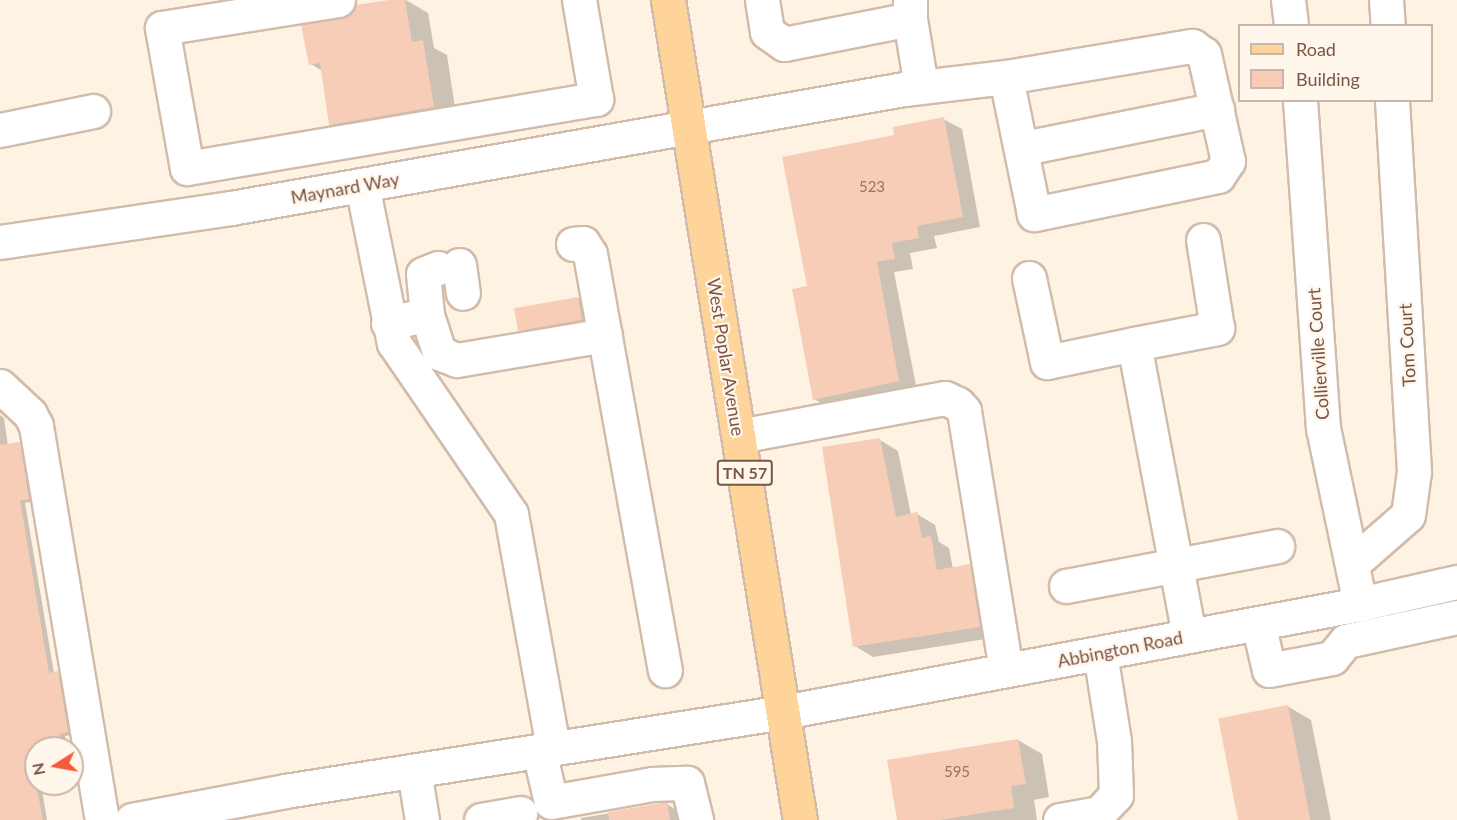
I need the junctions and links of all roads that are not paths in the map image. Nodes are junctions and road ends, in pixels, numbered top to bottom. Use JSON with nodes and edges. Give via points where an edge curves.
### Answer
{"nodes":[{"id":1,"x":338,"y":0,"type":"edge"},
{"id":2,"x":579,"y":0,"type":"edge"},
{"id":3,"x":668,"y":0,"type":"edge"},
{"id":4,"x":762,"y":0,"type":"edge"},
{"id":5,"x":1288,"y":0,"type":"edge"},
{"id":6,"x":1386,"y":0,"type":"edge"},
{"id":7,"x":910,"y":9,"type":"edge"},
{"id":8,"x":1291,"y":24,"type":"edge"},
{"id":9,"x":1388,"y":24,"type":"edge"},
{"id":10,"x":1006,"y":77,"type":"junction"},
{"id":11,"x":921,"y":86,"type":"junction"},
{"id":12,"x":1300,"y":102,"type":"edge"},
{"id":13,"x":1392,"y":102,"type":"edge"},
{"id":14,"x":1216,"y":109,"type":"junction"},
{"id":15,"x":93,"y":111,"type":"dead end"},
{"id":16,"x":689,"y":126,"type":"junction"},
{"id":17,"x":0,"y":130,"type":"edge"},
{"id":18,"x":1024,"y":148,"type":"junction"},
{"id":19,"x":362,"y":185,"type":"junction"},
{"id":20,"x":1203,"y":240,"type":"dead end"},
{"id":21,"x":0,"y":242,"type":"edge"},
{"id":22,"x":573,"y":244,"type":"dead end"},
{"id":23,"x":453,"y":276,"type":"dead end"},
{"id":24,"x":1029,"y":278,"type":"dead end"},
{"id":25,"x":427,"y":315,"type":"junction"},
{"id":26,"x":388,"y":323,"type":"junction"},
{"id":27,"x":605,"y":335,"type":"junction"},
{"id":28,"x":1134,"y":344,"type":"junction"},
{"id":29,"x":0,"y":386,"type":"edge"},
{"id":30,"x":739,"y":436,"type":"junction"},
{"id":31,"x":1277,"y":546,"type":"dead end"},
{"id":32,"x":1352,"y":564,"type":"junction"},
{"id":33,"x":1176,"y":566,"type":"junction"},
{"id":34,"x":1457,"y":582,"type":"edge"},
{"id":35,"x":1066,"y":586,"type":"dead end"},
{"id":36,"x":1405,"y":594,"type":"junction"},
{"id":37,"x":1360,"y":604,"type":"junction"},
{"id":38,"x":1457,"y":617,"type":"edge"},
{"id":39,"x":1258,"y":623,"type":"junction"},
{"id":40,"x":1411,"y":627,"type":"junction"},
{"id":41,"x":1189,"y":636,"type":"junction"},
{"id":42,"x":1100,"y":652,"type":"junction"},
{"id":43,"x":665,"y":670,"type":"dead end"},
{"id":44,"x":1006,"y":670,"type":"junction"},
{"id":45,"x":783,"y":712,"type":"junction"},
{"id":46,"x":546,"y":749,"type":"junction"},
{"id":47,"x":414,"y":771,"type":"junction"},
{"id":48,"x":276,"y":807,"type":"edge"},
{"id":49,"x":553,"y":811,"type":"edge"},
{"id":50,"x":520,"y":813,"type":"dead end"},
{"id":51,"x":102,"y":820,"type":"edge"},
{"id":52,"x":132,"y":820,"type":"edge"},
{"id":53,"x":422,"y":820,"type":"edge"},
{"id":54,"x":481,"y":820,"type":"edge"},
{"id":55,"x":696,"y":820,"type":"edge"},
{"id":56,"x":800,"y":820,"type":"edge"},
{"id":57,"x":1060,"y":820,"type":"edge"}],
"edges":[{"from":1,"to":2,"type":"street","via":[[162,28],[187,168],[596,99]]},
{"from":3,"to":16,"type":"main road","name":"West Poplar Avenue","number":"TN 57"},
{"from":4,"to":7,"type":"street","via":[[767,32],[784,44]]},
{"from":5,"to":8,"type":"street"},
{"from":6,"to":9,"type":"street"},
{"from":7,"to":11,"type":"street"},
{"from":10,"to":11,"type":"street","name":"Maynard Way"},
{"from":10,"to":14,"type":"street","name":"Maynard Way","via":[[1192,46],[1204,54]]},
{"from":10,"to":18,"type":"street"},
{"from":11,"to":16,"type":"street","name":"Maynard Way"},
{"from":12,"to":32,"type":"street","name":"Collierville Court","via":[[1323,428]]},
{"from":13,"to":32,"type":"street","name":"Tom Court","via":[[1414,471],[1408,515]]},
{"from":14,"to":18,"type":"street"},
{"from":14,"to":18,"type":"street","name":"Maynard Way","via":[[1228,161],[1218,176],[1034,214]]},
{"from":15,"to":17,"type":"street"},
{"from":16,"to":19,"type":"street","name":"Maynard Way"},
{"from":16,"to":30,"type":"main road","name":"West Poplar Avenue","number":"TN 57"},
{"from":19,"to":21,"type":"street","name":"Maynard Way"},
{"from":19,"to":26,"type":"street"},
{"from":20,"to":28,"type":"street","via":[[1217,328]]},
{"from":22,"to":27,"type":"street","via":[[588,246]]},
{"from":23,"to":25,"type":"street","via":[[423,274]]},
{"from":24,"to":28,"type":"street","via":[[1047,362]]},
{"from":25,"to":26,"type":"street"},
{"from":25,"to":27,"type":"street","via":[[440,353],[457,360]]},
{"from":26,"to":46,"type":"street","via":[[404,362],[511,514]]},
{"from":27,"to":43,"type":"street"},
{"from":28,"to":33,"type":"street"},
{"from":29,"to":51,"type":"street","via":[[30,414],[36,426]]},
{"from":30,"to":44,"type":"street","via":[[945,398],[958,404],[964,411]]},
{"from":30,"to":45,"type":"main road","name":"West Poplar Avenue","number":"TN 57"},
{"from":31,"to":33,"type":"street"},
{"from":32,"to":37,"type":"street","name":"Collierville Court"},
{"from":33,"to":35,"type":"street"},
{"from":33,"to":41,"type":"street"},
{"from":34,"to":36,"type":"street","name":"Abbington Road"},
{"from":36,"to":37,"type":"street","name":"Abbington Road"},
{"from":36,"to":40,"type":"street"},
{"from":37,"to":39,"type":"street","name":"Abbington Road"},
{"from":38,"to":40,"type":"street"},
{"from":39,"to":40,"type":"street","via":[[1269,670],[1332,658],[1346,641]]},
{"from":39,"to":41,"type":"street","name":"Abbington Road"},
{"from":41,"to":42,"type":"street","name":"Abbington Road"},
{"from":42,"to":44,"type":"street","name":"Abbington Road"},
{"from":42,"to":57,"type":"street","via":[[1114,741],[1116,795],[1099,813]]},
{"from":44,"to":45,"type":"street","name":"Abbington Road"},
{"from":45,"to":46,"type":"street","name":"Abbington Road"},
{"from":45,"to":56,"type":"main road","name":"West Poplar Avenue","number":"TN 57"},
{"from":46,"to":47,"type":"street","name":"Abbington Road"},
{"from":46,"to":49,"type":"street"},
{"from":47,"to":48,"type":"street","name":"Abbington Road"},
{"from":47,"to":53,"type":"street"},
{"from":48,"to":52,"type":"street","name":"Abbington Road"},
{"from":49,"to":55,"type":"street","via":[[652,784],[687,783]]},
{"from":50,"to":54,"type":"street"}]}
